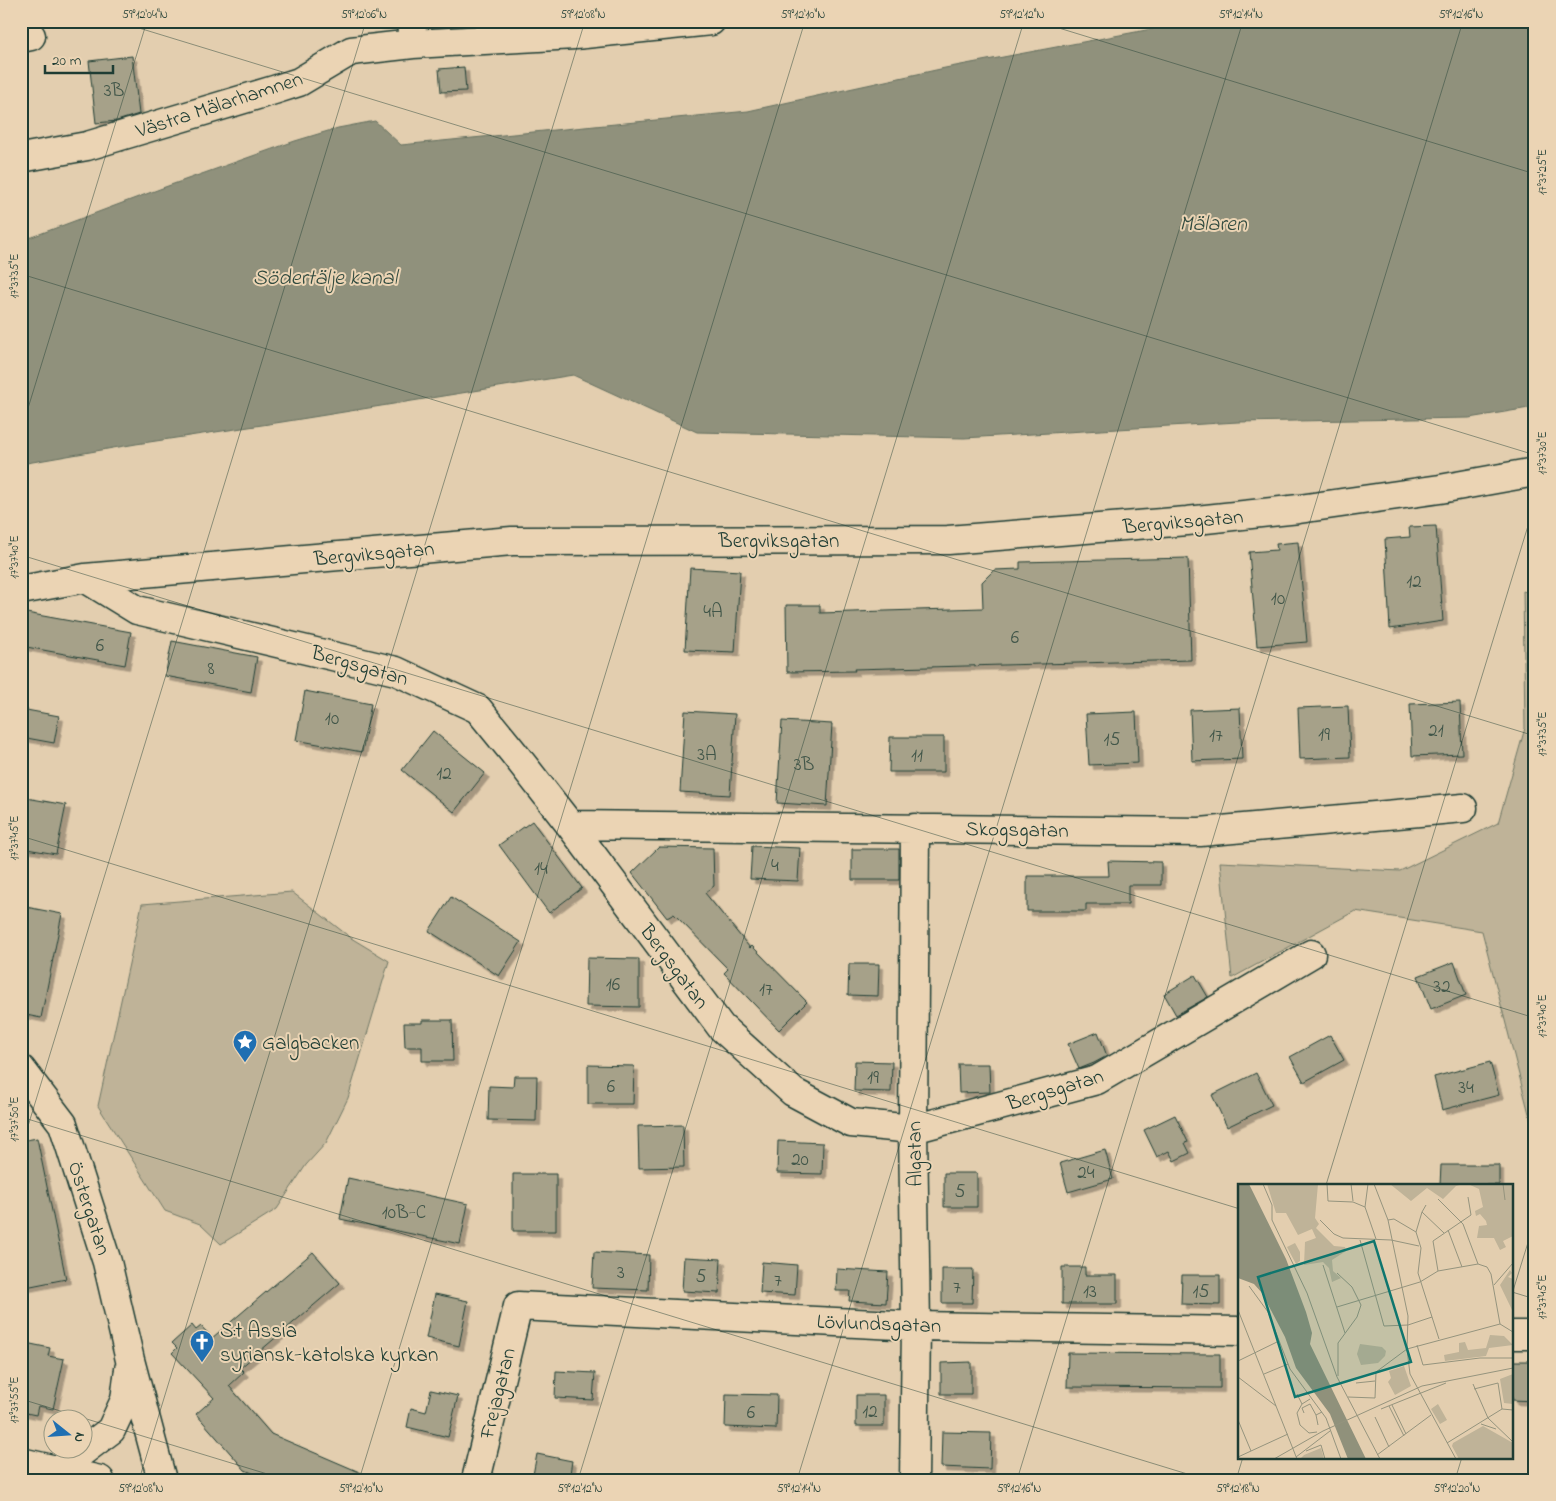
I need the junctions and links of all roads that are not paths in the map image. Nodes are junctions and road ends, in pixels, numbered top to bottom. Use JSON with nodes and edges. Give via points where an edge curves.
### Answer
{"nodes":[{"id":1,"x":711,"y":21,"type":"edge"},
{"id":2,"x":412,"y":33,"type":"edge"},
{"id":3,"x":21,"y":158,"type":"edge"},
{"id":4,"x":1535,"y":472,"type":"edge"},
{"id":5,"x":85,"y":578,"type":"junction"},
{"id":6,"x":21,"y":590,"type":"edge"},
{"id":7,"x":1463,"y":808,"type":"dead end"},
{"id":8,"x":570,"y":825,"type":"junction"},
{"id":9,"x":915,"y":828,"type":"junction"},
{"id":10,"x":1311,"y":954,"type":"dead end"},
{"id":11,"x":21,"y":1069,"type":"edge"},
{"id":12,"x":913,"y":1130,"type":"junction"},
{"id":13,"x":518,"y":1306,"type":"joint"},
{"id":14,"x":916,"y":1326,"type":"junction"},
{"id":15,"x":1238,"y":1331,"type":"edge"},
{"id":16,"x":1514,"y":1335,"type":"edge"},
{"id":17,"x":1535,"y":1335,"type":"edge"},
{"id":18,"x":130,"y":1360,"type":"junction"},
{"id":19,"x":21,"y":1462,"type":"edge"},
{"id":20,"x":58,"y":1470,"type":"junction"},
{"id":21,"x":100,"y":1480,"type":"edge"},
{"id":22,"x":162,"y":1480,"type":"edge"},
{"id":23,"x":476,"y":1480,"type":"edge"},
{"id":24,"x":914,"y":1480,"type":"edge"}],
"edges":[{"from":1,"to":2,"type":"street","name":"Västra Mälarhamnen","via":[[576,35]]},
{"from":2,"to":3,"type":"street","name":"Västra Mälarhamnen","via":[[351,51],[299,82],[274,90],[87,146]]},
{"from":4,"to":5,"type":"street","name":"Bergviksgatan","via":[[1299,509],[948,540],[512,541]]},
{"from":5,"to":6,"type":"street","name":"Bergviksgatan"},
{"from":5,"to":8,"type":"street","name":"Bergsgatan","via":[[136,610],[396,671],[478,710]]},
{"from":7,"to":9,"type":"street","name":"Skogsgatan","via":[[1200,832]]},
{"from":8,"to":9,"type":"street","name":"Skogsgatan"},
{"from":8,"to":12,"type":"street","name":"Bergsgatan","via":[[721,1027],[793,1092],[851,1122]]},
{"from":9,"to":12,"type":"street","name":"Algatan"},
{"from":10,"to":12,"type":"street","name":"Bergsgatan","via":[[1097,1080]]},
{"from":11,"to":18,"type":"street","name":"Östergatan","via":[[63,1124],[107,1262]]},
{"from":12,"to":14,"type":"street","name":"Algatan"},
{"from":13,"to":14,"type":"street","name":"Lövlundsgatan"},
{"from":13,"to":23,"type":"street","name":"Frejagatan"},
{"from":14,"to":15,"type":"street","name":"Lövlundsgatan"},
{"from":14,"to":24,"type":"street","name":"Algatan"},
{"from":16,"to":17,"type":"street"},
{"from":18,"to":20,"type":"street","name":"Östergatan","via":[[125,1400],[110,1430]]},
{"from":18,"to":22,"type":"street","name":"Östergatan"},
{"from":19,"to":20,"type":"street"},
{"from":20,"to":21,"type":"street"}]}
